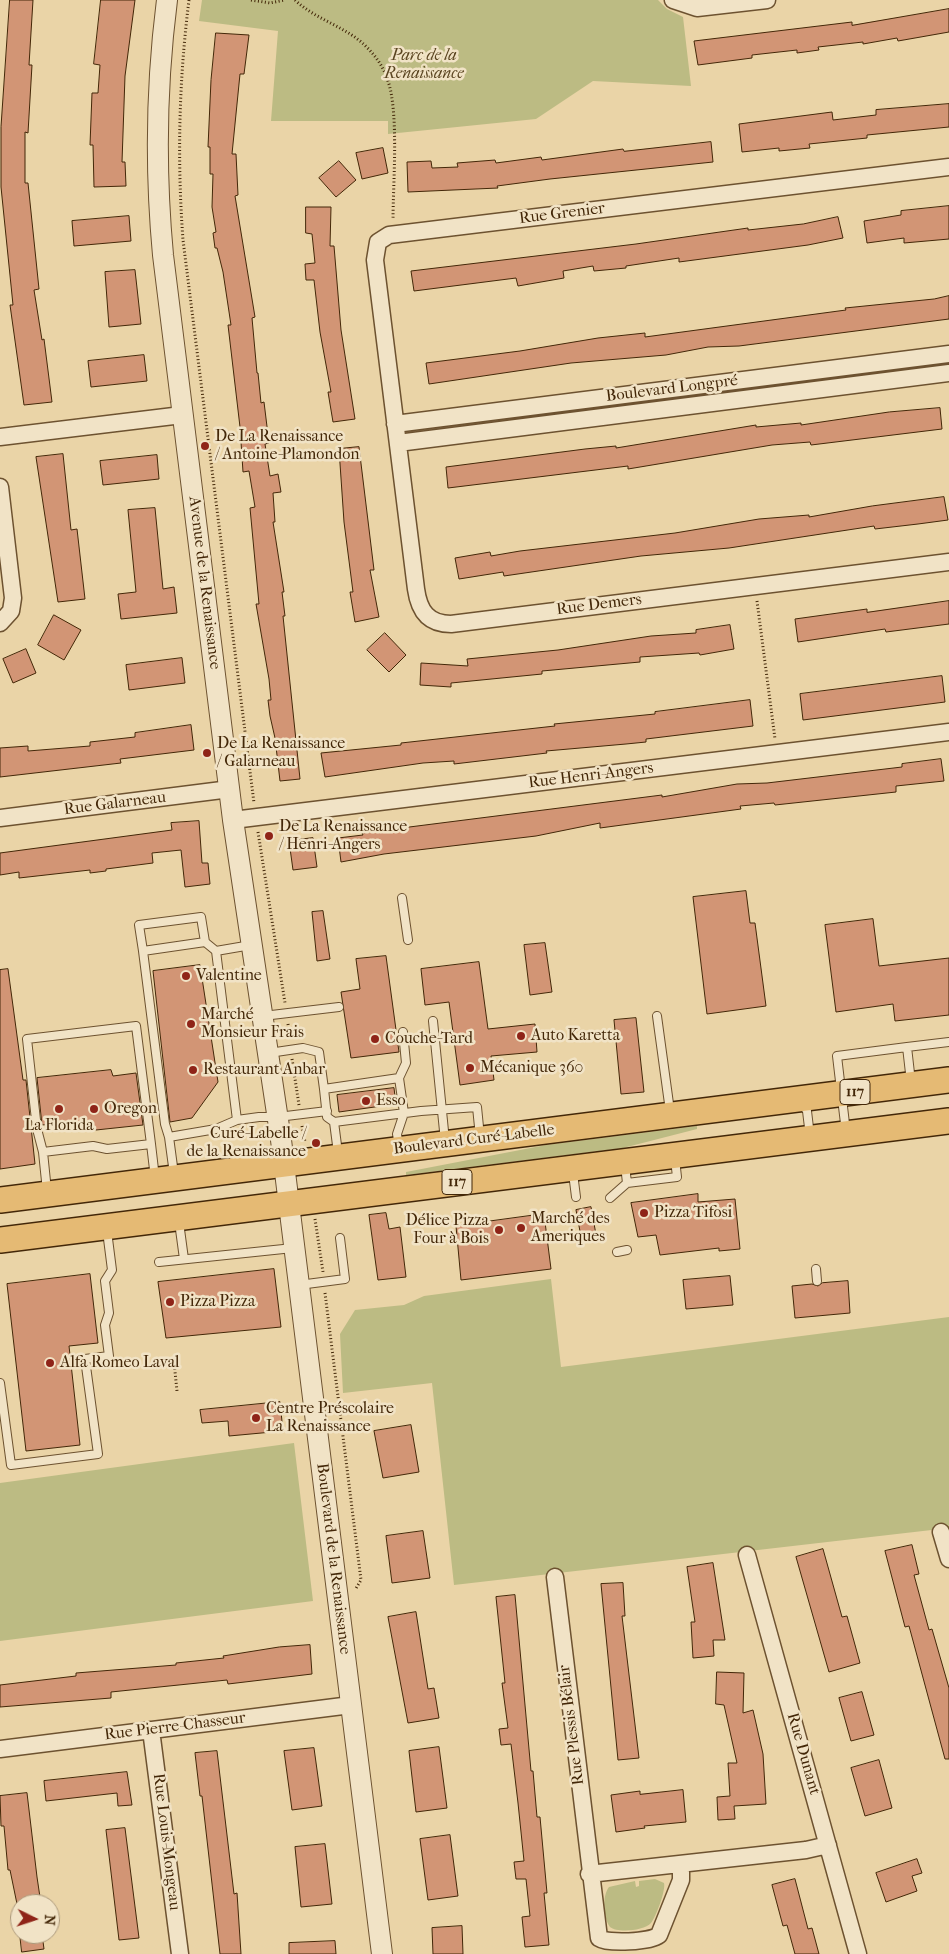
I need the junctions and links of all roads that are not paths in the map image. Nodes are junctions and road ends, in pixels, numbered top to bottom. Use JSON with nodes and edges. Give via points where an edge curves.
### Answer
{"nodes":[{"id":1,"x":167,"y":0,"type":"edge"},
{"id":2,"x":673,"y":0,"type":"edge"},
{"id":3,"x":767,"y":0,"type":"edge"},
{"id":4,"x":949,"y":167,"type":"edge"},
{"id":5,"x":949,"y":354,"type":"edge"},
{"id":6,"x":949,"y":372,"type":"edge"},
{"id":7,"x":182,"y":415,"type":"junction"},
{"id":8,"x":395,"y":424,"type":"junction"},
{"id":9,"x":0,"y":437,"type":"edge"},
{"id":10,"x":398,"y":443,"type":"junction"},
{"id":11,"x":0,"y":487,"type":"edge"},
{"id":12,"x":949,"y":562,"type":"edge"},
{"id":13,"x":0,"y":623,"type":"edge"},
{"id":14,"x":949,"y":732,"type":"edge"},
{"id":15,"x":230,"y":789,"type":"junction"},
{"id":16,"x":0,"y":818,"type":"edge"},
{"id":17,"x":234,"y":820,"type":"junction"},
{"id":18,"x":402,"y":898,"type":"dead end"},
{"id":19,"x":408,"y":940,"type":"dead end"},
{"id":20,"x":205,"y":942,"type":"junction"},
{"id":21,"x":253,"y":945,"type":"junction"},
{"id":22,"x":216,"y":950,"type":"junction"},
{"id":23,"x":143,"y":951,"type":"junction"},
{"id":24,"x":339,"y":1008,"type":"dead end"},
{"id":25,"x":263,"y":1016,"type":"junction"},
{"id":26,"x":657,"y":1016,"type":"dead end"},
{"id":27,"x":432,"y":1021,"type":"dead end"},
{"id":28,"x":403,"y":1032,"type":"dead end"},
{"id":29,"x":949,"y":1042,"type":"edge"},
{"id":30,"x":907,"y":1047,"type":"junction"},
{"id":31,"x":269,"y":1053,"type":"junction"},
{"id":32,"x":399,"y":1078,"type":"junction"},
{"id":33,"x":949,"y":1080,"type":"edge"},
{"id":34,"x":911,"y":1084,"type":"junction"},
{"id":35,"x":324,"y":1089,"type":"junction"},
{"id":36,"x":842,"y":1093,"type":"junction"},
{"id":37,"x":800,"y":1099,"type":"junction"},
{"id":38,"x":326,"y":1111,"type":"junction"},
{"id":39,"x":443,"y":1111,"type":"junction"},
{"id":40,"x":404,"y":1113,"type":"junction"},
{"id":41,"x":670,"y":1115,"type":"junction"},
{"id":42,"x":278,"y":1117,"type":"junction"},
{"id":43,"x":236,"y":1120,"type":"junction"},
{"id":44,"x":949,"y":1120,"type":"edge"},
{"id":45,"x":334,"y":1122,"type":"junction"},
{"id":46,"x":846,"y":1134,"type":"junction"},
{"id":47,"x":169,"y":1137,"type":"junction"},
{"id":48,"x":810,"y":1138,"type":"junction"},
{"id":49,"x":480,"y":1139,"type":"junction"},
{"id":50,"x":445,"y":1143,"type":"junction"},
{"id":51,"x":151,"y":1144,"type":"junction"},
{"id":52,"x":399,"y":1149,"type":"junction"},
{"id":53,"x":43,"y":1152,"type":"junction"},
{"id":54,"x":339,"y":1157,"type":"junction"},
{"id":55,"x":284,"y":1164,"type":"junction"},
{"id":56,"x":572,"y":1168,"type":"junction"},
{"id":57,"x":626,"y":1172,"type":"junction"},
{"id":58,"x":164,"y":1179,"type":"junction"},
{"id":59,"x":47,"y":1194,"type":"junction"},
{"id":60,"x":576,"y":1196,"type":"dead end"},
{"id":61,"x":610,"y":1198,"type":"dead end"},
{"id":62,"x":0,"y":1200,"type":"edge"},
{"id":63,"x":289,"y":1204,"type":"junction"},
{"id":64,"x":179,"y":1218,"type":"junction"},
{"id":65,"x":107,"y":1227,"type":"junction"},
{"id":66,"x":340,"y":1238,"type":"dead end"},
{"id":67,"x":0,"y":1240,"type":"edge"},
{"id":68,"x":295,"y":1247,"type":"junction"},
{"id":69,"x":627,"y":1250,"type":"dead end"},
{"id":70,"x":617,"y":1252,"type":"dead end"},
{"id":71,"x":184,"y":1260,"type":"junction"},
{"id":72,"x":158,"y":1262,"type":"dead end"},
{"id":73,"x":816,"y":1269,"type":"dead end"},
{"id":74,"x":817,"y":1281,"type":"dead end"},
{"id":75,"x":299,"y":1285,"type":"junction"},
{"id":76,"x":0,"y":1383,"type":"edge"},
{"id":77,"x":942,"y":1532,"type":"dead end"},
{"id":78,"x":748,"y":1555,"type":"dead end"},
{"id":79,"x":949,"y":1559,"type":"edge"},
{"id":80,"x":555,"y":1577,"type":"dead end"},
{"id":81,"x":351,"y":1705,"type":"junction"},
{"id":82,"x":151,"y":1730,"type":"junction"},
{"id":83,"x":0,"y":1749,"type":"edge"},
{"id":84,"x":828,"y":1845,"type":"junction"},
{"id":85,"x":681,"y":1865,"type":"junction"},
{"id":86,"x":589,"y":1874,"type":"junction"},
{"id":87,"x":180,"y":1954,"type":"edge"},
{"id":88,"x":382,"y":1954,"type":"edge"},
{"id":89,"x":858,"y":1954,"type":"edge"}],
"edges":[{"from":1,"to":7,"type":"street","name":"Avenue de la Renaissance","via":[[158,91],[157,162],[163,255]]},
{"from":2,"to":3,"type":"street","via":[[697,8]]},
{"from":4,"to":8,"type":"street","name":"Rue Grenier","via":[[384,236],[377,245],[374,260]]},
{"from":5,"to":8,"type":"street","name":"Boulevard Longpré"},
{"from":6,"to":10,"type":"street","name":"Boulevard Longpré"},
{"from":7,"to":9,"type":"street"},
{"from":7,"to":15,"type":"street","name":"Avenue de la Renaissance"},
{"from":8,"to":10,"type":"street","name":"Rue Grenier"},
{"from":10,"to":12,"type":"street","name":"Rue Demers","via":[[417,599],[424,615],[438,624]]},
{"from":11,"to":13,"type":"street","via":[[13,598],[11,611]]},
{"from":14,"to":17,"type":"street","name":"Rue Henri-Angers"},
{"from":15,"to":16,"type":"street","name":"Rue Galarneau"},
{"from":15,"to":17,"type":"street","name":"Avenue de la Renaissance"},
{"from":17,"to":21,"type":"street","name":"Avenue de la Renaissance"},
{"from":18,"to":19,"type":"lane"},
{"from":20,"to":22,"type":"lane"},
{"from":20,"to":23,"type":"lane"},
{"from":20,"to":23,"type":"lane","via":[[201,917],[139,925]]},
{"from":21,"to":22,"type":"lane"},
{"from":21,"to":25,"type":"street","name":"Avenue de la Renaissance"},
{"from":22,"to":43,"type":"lane"},
{"from":23,"to":47,"type":"lane"},
{"from":24,"to":25,"type":"lane"},
{"from":25,"to":31,"type":"street","name":"Avenue de la Renaissance"},
{"from":26,"to":41,"type":"lane"},
{"from":27,"to":39,"type":"lane"},
{"from":28,"to":32,"type":"lane","via":[[406,1063]]},
{"from":29,"to":30,"type":"lane"},
{"from":30,"to":34,"type":"lane"},
{"from":30,"to":36,"type":"lane","via":[[837,1056]]},
{"from":31,"to":35,"type":"lane","via":[[303,1048],[319,1052]]},
{"from":31,"to":42,"type":"street","name":"Avenue de la Renaissance"},
{"from":32,"to":35,"type":"lane"},
{"from":32,"to":40,"type":"lane"},
{"from":33,"to":34,"type":"main road","name":"Boulevard Curé-Labelle","number":"117"},
{"from":34,"to":36,"type":"main road","name":"Boulevard Curé-Labelle","number":"117"},
{"from":35,"to":38,"type":"lane"},
{"from":36,"to":37,"type":"main road","name":"Boulevard Curé-Labelle","number":"117"},
{"from":36,"to":46,"type":"lane"},
{"from":37,"to":41,"type":"main road","name":"Boulevard Curé-Labelle","number":"117"},
{"from":37,"to":48,"type":"lane","via":[[807,1111]]},
{"from":38,"to":42,"type":"lane"},
{"from":38,"to":45,"type":"lane"},
{"from":39,"to":40,"type":"lane"},
{"from":39,"to":49,"type":"lane","via":[[477,1107]]},
{"from":39,"to":50,"type":"lane"},
{"from":40,"to":45,"type":"lane"},
{"from":40,"to":52,"type":"lane","via":[[397,1134]]},
{"from":41,"to":49,"type":"main road","name":"Boulevard Curé-Labelle","number":"117"},
{"from":42,"to":43,"type":"lane"},
{"from":42,"to":55,"type":"street","name":"Avenue de la Renaissance"},
{"from":43,"to":47,"type":"lane","via":[[216,1129]]},
{"from":44,"to":46,"type":"main road","number":"117"},
{"from":45,"to":54,"type":"lane"},
{"from":46,"to":48,"type":"main road","number":"117"},
{"from":47,"to":58,"type":"lane"},
{"from":48,"to":57,"type":"main road","number":"117","via":[[674,1155]]},
{"from":49,"to":50,"type":"main road","name":"Boulevard Curé-Labelle","number":"117"},
{"from":50,"to":52,"type":"main road","name":"Boulevard Curé-Labelle","number":"117"},
{"from":51,"to":53,"type":"lane"},
{"from":51,"to":53,"type":"lane","via":[[136,1026],[27,1039],[37,1129]]},
{"from":51,"to":58,"type":"lane"},
{"from":52,"to":54,"type":"main road","name":"Boulevard Curé-Labelle","number":"117"},
{"from":53,"to":59,"type":"lane"},
{"from":54,"to":55,"type":"main road","name":"Boulevard Curé-Labelle","number":"117"},
{"from":55,"to":58,"type":"main road","name":"Boulevard Curé-Labelle","number":"117"},
{"from":55,"to":63,"type":"street","name":"Boulevard de la Renaissance"},
{"from":56,"to":57,"type":"main road","number":"117"},
{"from":56,"to":60,"type":"lane"},
{"from":56,"to":63,"type":"main road","number":"117"},
{"from":57,"to":61,"type":"lane"},
{"from":58,"to":59,"type":"main road","name":"Boulevard Curé-Labelle","number":"117"},
{"from":59,"to":62,"type":"main road","name":"Boulevard Curé-Labelle","number":"117"},
{"from":63,"to":64,"type":"main road","number":"117"},
{"from":63,"to":68,"type":"street","name":"Boulevard de la Renaissance"},
{"from":64,"to":65,"type":"main road","number":"117"},
{"from":64,"to":71,"type":"lane"},
{"from":65,"to":67,"type":"main road","number":"117"},
{"from":65,"to":76,"type":"lane","via":[[112,1270],[105,1281],[109,1313],[105,1325],[108,1356],[85,1359],[98,1454],[11,1465]]},
{"from":66,"to":75,"type":"lane","via":[[345,1279]]},
{"from":68,"to":71,"type":"lane"},
{"from":68,"to":75,"type":"street","name":"Boulevard de la Renaissance"},
{"from":69,"to":70,"type":"lane"},
{"from":71,"to":72,"type":"lane"},
{"from":73,"to":74,"type":"lane"},
{"from":75,"to":81,"type":"street","name":"Boulevard de la Renaissance"},
{"from":77,"to":79,"type":"street"},
{"from":78,"to":84,"type":"street","name":"Rue Dunant"},
{"from":80,"to":86,"type":"street","name":"Rue Plessis Bélair"},
{"from":81,"to":82,"type":"street","name":"Rue Pierre-Chasseur"},
{"from":81,"to":88,"type":"street","name":"Boulevard de la Renaissance"},
{"from":82,"to":83,"type":"street","name":"Rue Pierre-Chasseur"},
{"from":82,"to":87,"type":"street","name":"Rue Louis-Mongeau"},
{"from":84,"to":85,"type":"street"},
{"from":84,"to":89,"type":"street","name":"Rue Dunant"},
{"from":85,"to":86,"type":"street"},
{"from":85,"to":86,"type":"street","name":"Rue Plessis Bélair","via":[[681,1880],[664,1927],[653,1938],[613,1941],[599,1938]]}]}
